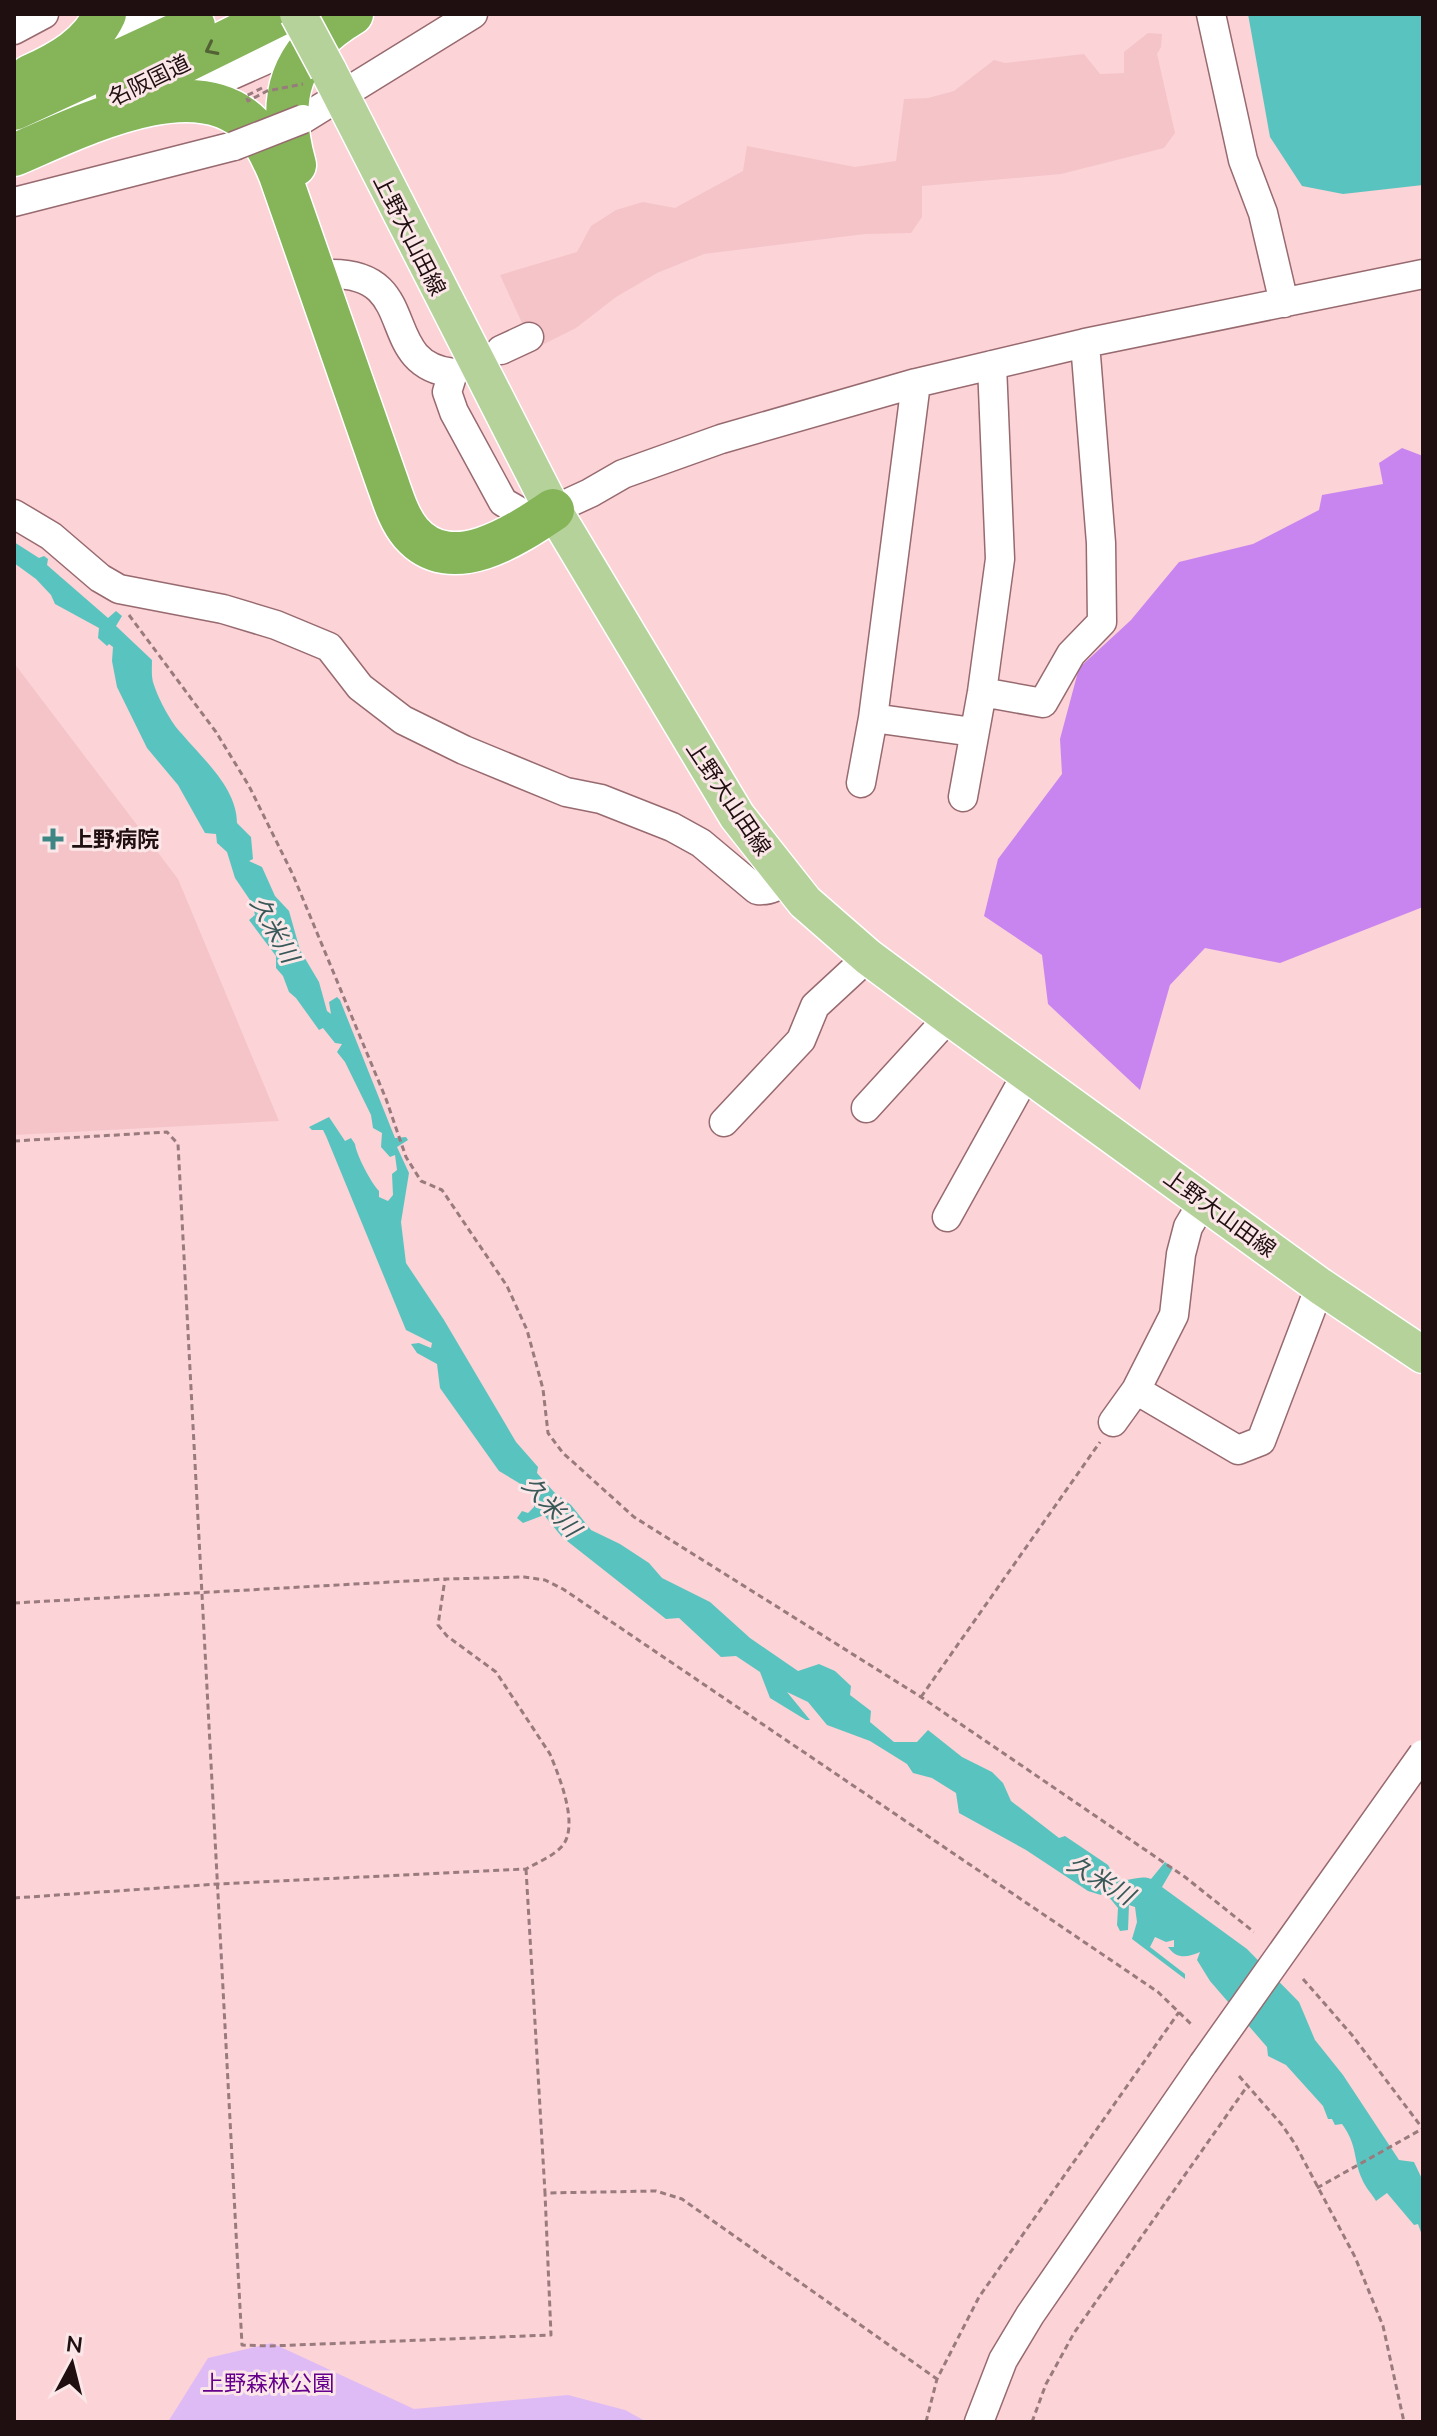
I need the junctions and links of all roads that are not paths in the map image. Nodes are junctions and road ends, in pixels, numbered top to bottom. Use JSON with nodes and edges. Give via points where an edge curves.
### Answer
{"nodes":[{"id":1,"x":44,"y":14,"type":"edge"},
{"id":2,"x":105,"y":14,"type":"edge"},
{"id":3,"x":151,"y":14,"type":"edge"},
{"id":4,"x":218,"y":14,"type":"edge"},
{"id":5,"x":281,"y":14,"type":"edge"},
{"id":6,"x":473,"y":14,"type":"edge"},
{"id":7,"x":1211,"y":14,"type":"edge"},
{"id":8,"x":14,"y":30,"type":"edge"},
{"id":9,"x":325,"y":52,"type":"edge"},
{"id":10,"x":61,"y":62,"type":"junction"},
{"id":11,"x":14,"y":84,"type":"edge"},
{"id":12,"x":177,"y":99,"type":"junction"},
{"id":13,"x":14,"y":109,"type":"edge"},
{"id":14,"x":14,"y":141,"type":"edge"},
{"id":15,"x":14,"y":155,"type":"edge"},
{"id":16,"x":14,"y":202,"type":"edge"},
{"id":17,"x":332,"y":274,"type":"junction"},
{"id":18,"x":1423,"y":274,"type":"edge"},
{"id":19,"x":1284,"y":303,"type":"junction"},
{"id":20,"x":529,"y":337,"type":"dead end"},
{"id":21,"x":1085,"y":343,"type":"junction"},
{"id":22,"x":501,"y":350,"type":"dead end"},
{"id":23,"x":992,"y":365,"type":"junction"},
{"id":24,"x":916,"y":383,"type":"junction"},
{"id":25,"x":541,"y":508,"type":"junction"},
{"id":26,"x":14,"y":514,"type":"edge"},
{"id":27,"x":982,"y":692,"type":"junction"},
{"id":28,"x":873,"y":718,"type":"junction"},
{"id":29,"x":973,"y":732,"type":"junction"},
{"id":30,"x":861,"y":783,"type":"dead end"},
{"id":31,"x":963,"y":797,"type":"dead end"},
{"id":32,"x":786,"y":878,"type":"junction"},
{"id":33,"x":868,"y":957,"type":"junction"},
{"id":34,"x":949,"y":1017,"type":"junction"},
{"id":35,"x":1027,"y":1073,"type":"junction"},
{"id":36,"x":866,"y":1108,"type":"dead end"},
{"id":37,"x":724,"y":1122,"type":"dead end"},
{"id":38,"x":1204,"y":1200,"type":"junction"},
{"id":39,"x":947,"y":1217,"type":"dead end"},
{"id":40,"x":1320,"y":1286,"type":"junction"},
{"id":41,"x":1423,"y":1355,"type":"edge"},
{"id":42,"x":1136,"y":1390,"type":"junction"},
{"id":43,"x":1113,"y":1422,"type":"road end"},
{"id":44,"x":1423,"y":1754,"type":"edge"},
{"id":45,"x":979,"y":2422,"type":"edge"}],
"edges":[{"from":1,"to":8,"type":"street"},
{"from":2,"to":10,"type":"highway","via":[[84,44]]},
{"from":3,"to":10,"type":"street"},
{"from":4,"to":13,"type":"highway","name":"名阪国道"},
{"from":5,"to":14,"type":"highway","name":"名阪国道","one_way":true},
{"from":6,"to":9,"type":"street"},
{"from":7,"to":19,"type":"street","via":[[1243,160],[1263,213]]},
{"from":9,"to":12,"type":"street"},
{"from":9,"to":16,"type":"street","bridge":true,"via":[[303,119],[234,146]]},
{"from":9,"to":17,"type":"highway","via":[[293,74],[286,111],[292,155]]},
{"from":9,"to":25,"type":"main road","name":"上野大山田線"},
{"from":10,"to":11,"type":"highway"},
{"from":12,"to":15,"type":"highway","via":[[102,120]]},
{"from":12,"to":25,"type":"highway","via":[[239,116],[268,149],[410,532],[429,547],[471,551],[516,535]]},
{"from":17,"to":25,"type":"street","via":[[367,278],[380,288],[407,346],[434,368],[453,373],[447,392],[454,412],[503,502]]},
{"from":17,"to":25,"type":"highway","via":[[405,484],[422,515],[456,531]]},
{"from":18,"to":19,"type":"street"},
{"from":19,"to":21,"type":"street"},
{"from":20,"to":22,"type":"street"},
{"from":21,"to":23,"type":"street"},
{"from":21,"to":27,"type":"street","via":[[1102,622],[1071,654],[1043,703]]},
{"from":23,"to":24,"type":"street"},
{"from":23,"to":27,"type":"street","via":[[1000,559]]},
{"from":24,"to":25,"type":"street","via":[[721,439]]},
{"from":24,"to":28,"type":"street"},
{"from":25,"to":32,"type":"main road","name":"上野大山田線","via":[[737,816]]},
{"from":26,"to":32,"type":"street","via":[[119,589],[223,609],[329,647],[360,687],[403,720],[566,792],[601,799],[672,827],[701,843],[757,890],[777,887]]},
{"from":27,"to":29,"type":"street"},
{"from":28,"to":29,"type":"street"},
{"from":28,"to":30,"type":"street"},
{"from":29,"to":31,"type":"street"},
{"from":32,"to":33,"type":"main road","name":"上野大山田線","via":[[805,902]]},
{"from":33,"to":34,"type":"main road","name":"上野大山田線"},
{"from":33,"to":37,"type":"street","via":[[815,1006],[801,1040]]},
{"from":34,"to":35,"type":"main road","name":"上野大山田線"},
{"from":34,"to":36,"type":"street"},
{"from":35,"to":38,"type":"main road","name":"上野大山田線"},
{"from":35,"to":39,"type":"street"},
{"from":38,"to":40,"type":"main road","name":"上野大山田線"},
{"from":38,"to":42,"type":"street","via":[[1188,1227],[1174,1315]]},
{"from":40,"to":41,"type":"main road","name":"上野大山田線"},
{"from":40,"to":42,"type":"street","via":[[1261,1441],[1238,1450]]},
{"from":42,"to":43,"type":"street"},
{"from":44,"to":45,"type":"street","bridge":true,"via":[[1030,2315],[1003,2360]]}]}
